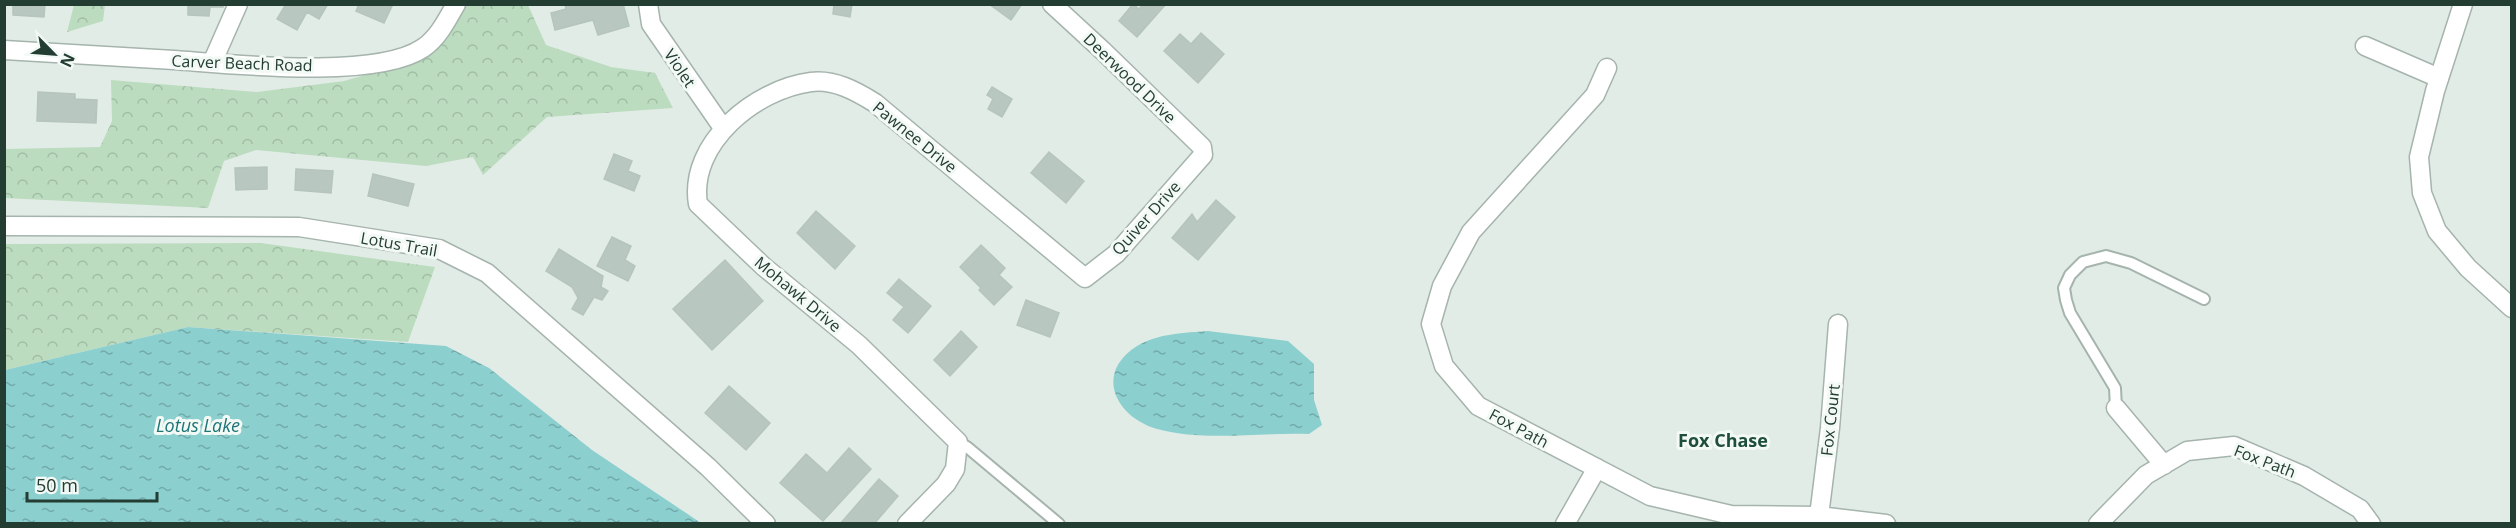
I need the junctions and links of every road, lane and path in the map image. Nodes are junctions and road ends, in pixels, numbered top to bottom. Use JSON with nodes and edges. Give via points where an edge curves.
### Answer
{"nodes":[{"id":1,"x":238,"y":4,"type":"edge"},
{"id":2,"x":456,"y":4,"type":"edge"},
{"id":3,"x":648,"y":4,"type":"edge"},
{"id":4,"x":1052,"y":4,"type":"edge"},
{"id":5,"x":2463,"y":4,"type":"edge"},
{"id":6,"x":2365,"y":46,"type":"dead end"},
{"id":7,"x":4,"y":50,"type":"edge"},
{"id":8,"x":212,"y":63,"type":"junction"},
{"id":9,"x":1607,"y":68,"type":"dead end"},
{"id":10,"x":2439,"y":78,"type":"junction"},
{"id":11,"x":723,"y":128,"type":"junction"},
{"id":12,"x":1203,"y":155,"type":"joint"},
{"id":13,"x":4,"y":226,"type":"edge"},
{"id":14,"x":1085,"y":278,"type":"joint"},
{"id":15,"x":2205,"y":299,"type":"dead end"},
{"id":16,"x":2511,"y":308,"type":"edge"},
{"id":17,"x":1838,"y":324,"type":"dead end"},
{"id":18,"x":2116,"y":408,"type":"joint"},
{"id":19,"x":958,"y":441,"type":"junction"},
{"id":20,"x":2164,"y":465,"type":"junction"},
{"id":21,"x":1597,"y":468,"type":"junction"},
{"id":22,"x":1818,"y":516,"type":"junction"},
{"id":23,"x":766,"y":524,"type":"edge"},
{"id":24,"x":907,"y":524,"type":"edge"},
{"id":25,"x":1059,"y":524,"type":"edge"},
{"id":26,"x":1565,"y":524,"type":"edge"},
{"id":27,"x":1886,"y":524,"type":"edge"},
{"id":28,"x":2097,"y":524,"type":"edge"},
{"id":29,"x":2371,"y":524,"type":"edge"}],
"edges":[{"from":1,"to":8,"type":"street"},
{"from":2,"to":8,"type":"street","name":"Carver Beach Road","via":[[424,48],[375,64],[288,68]]},
{"from":3,"to":11,"type":"street","name":"Violet","via":[[651,24]]},
{"from":4,"to":12,"type":"street","name":"Deerwood Drive","via":[[1202,147]]},
{"from":5,"to":10,"type":"street"},
{"from":6,"to":10,"type":"street"},
{"from":7,"to":8,"type":"street","name":"Carver Beach Road"},
{"from":9,"to":21,"type":"street","name":"Fox Path","via":[[1595,95],[1471,232],[1442,286],[1431,324],[1444,366],[1478,406]]},
{"from":10,"to":16,"type":"street","via":[[2419,157],[2422,193],[2437,231],[2468,268]]},
{"from":11,"to":14,"type":"street","name":"Pawnee Drive","via":[[775,91],[813,82],[850,87],[875,103]]},
{"from":11,"to":19,"type":"street","name":"Mohawk Drive","via":[[705,154],[695,189],[698,204],[763,266],[859,345]]},
{"from":12,"to":14,"type":"street","name":"Quiver Drive","via":[[1116,254]]},
{"from":13,"to":23,"type":"street","name":"Lotus Trail","via":[[299,227],[440,249],[487,273],[708,467]]},
{"from":15,"to":18,"type":"lane","via":[[2131,263],[2106,256],[2083,262],[2070,275],[2064,288],[2070,314],[2115,388]]},
{"from":17,"to":22,"type":"street","name":"Fox Court"},
{"from":18,"to":20,"type":"street"},
{"from":19,"to":24,"type":"street","via":[[955,469],[946,484]]},
{"from":19,"to":25,"type":"lane"},
{"from":20,"to":28,"type":"street","name":"Fox Path","via":[[2146,475]]},
{"from":20,"to":29,"type":"street","name":"Fox Path","via":[[2187,451],[2234,446],[2304,476],[2360,509]]},
{"from":21,"to":22,"type":"street","name":"Fox Path","via":[[1650,496],[1731,515]]},
{"from":21,"to":26,"type":"street"},
{"from":22,"to":27,"type":"street","name":"Fox Path"}]}
